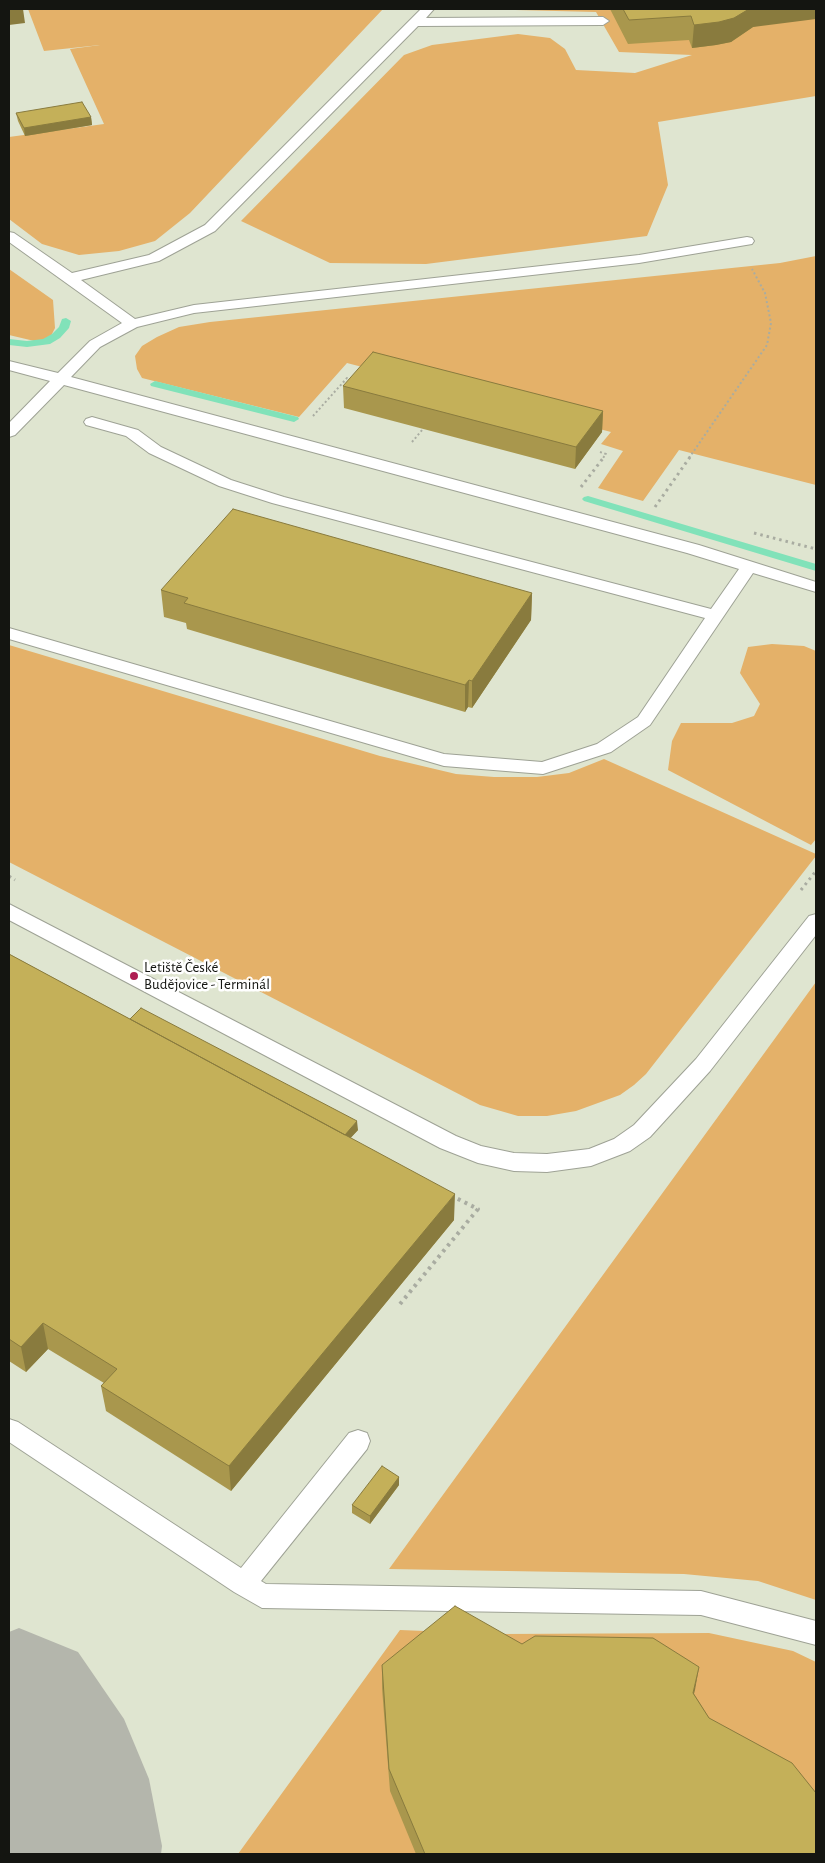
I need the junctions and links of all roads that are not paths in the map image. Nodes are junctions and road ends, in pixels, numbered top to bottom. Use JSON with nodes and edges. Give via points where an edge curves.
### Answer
{"nodes":[{"id":1,"x":428,"y":9,"type":"edge"},
{"id":2,"x":603,"y":20,"type":"dead end"},
{"id":3,"x":416,"y":22,"type":"junction"},
{"id":4,"x":9,"y":236,"type":"edge"},
{"id":5,"x":746,"y":241,"type":"dead end"},
{"id":6,"x":70,"y":278,"type":"junction"},
{"id":7,"x":132,"y":324,"type":"junction"},
{"id":8,"x":9,"y":365,"type":"edge"},
{"id":9,"x":60,"y":379,"type":"junction"},
{"id":10,"x":92,"y":422,"type":"dead end"},
{"id":11,"x":9,"y":432,"type":"edge"},
{"id":12,"x":749,"y":566,"type":"junction"},
{"id":13,"x":816,"y":587,"type":"edge"},
{"id":14,"x":715,"y":615,"type":"junction"},
{"id":15,"x":9,"y":633,"type":"edge"},
{"id":16,"x":9,"y":911,"type":"edge"},
{"id":17,"x":816,"y":922,"type":"edge"},
{"id":18,"x":9,"y":1429,"type":"edge"},
{"id":19,"x":358,"y":1441,"type":"dead end"},
{"id":20,"x":243,"y":1584,"type":"junction"},
{"id":21,"x":816,"y":1633,"type":"edge"}],
"edges":[{"from":1,"to":3,"type":"lane"},
{"from":2,"to":3,"type":"lane"},
{"from":3,"to":6,"type":"lane","via":[[210,228],[154,258]]},
{"from":4,"to":6,"type":"lane"},
{"from":5,"to":7,"type":"lane","via":[[639,259],[194,310]]},
{"from":6,"to":7,"type":"lane"},
{"from":7,"to":9,"type":"lane","via":[[94,344]]},
{"from":8,"to":9,"type":"lane"},
{"from":9,"to":11,"type":"lane"},
{"from":9,"to":12,"type":"lane"},
{"from":10,"to":14,"type":"lane","via":[[132,433],[155,450],[225,483],[278,500]]},
{"from":12,"to":13,"type":"lane"},
{"from":12,"to":14,"type":"lane"},
{"from":14,"to":15,"type":"lane","via":[[644,721],[604,748],[542,768],[444,760]]},
{"from":16,"to":17,"type":"lane","via":[[448,1142],[478,1154],[514,1162],[547,1163],[591,1157],[642,1131],[703,1065]]},
{"from":18,"to":20,"type":"lane"},
{"from":19,"to":20,"type":"lane"},
{"from":20,"to":21,"type":"lane","via":[[262,1596],[701,1603]]}]}
